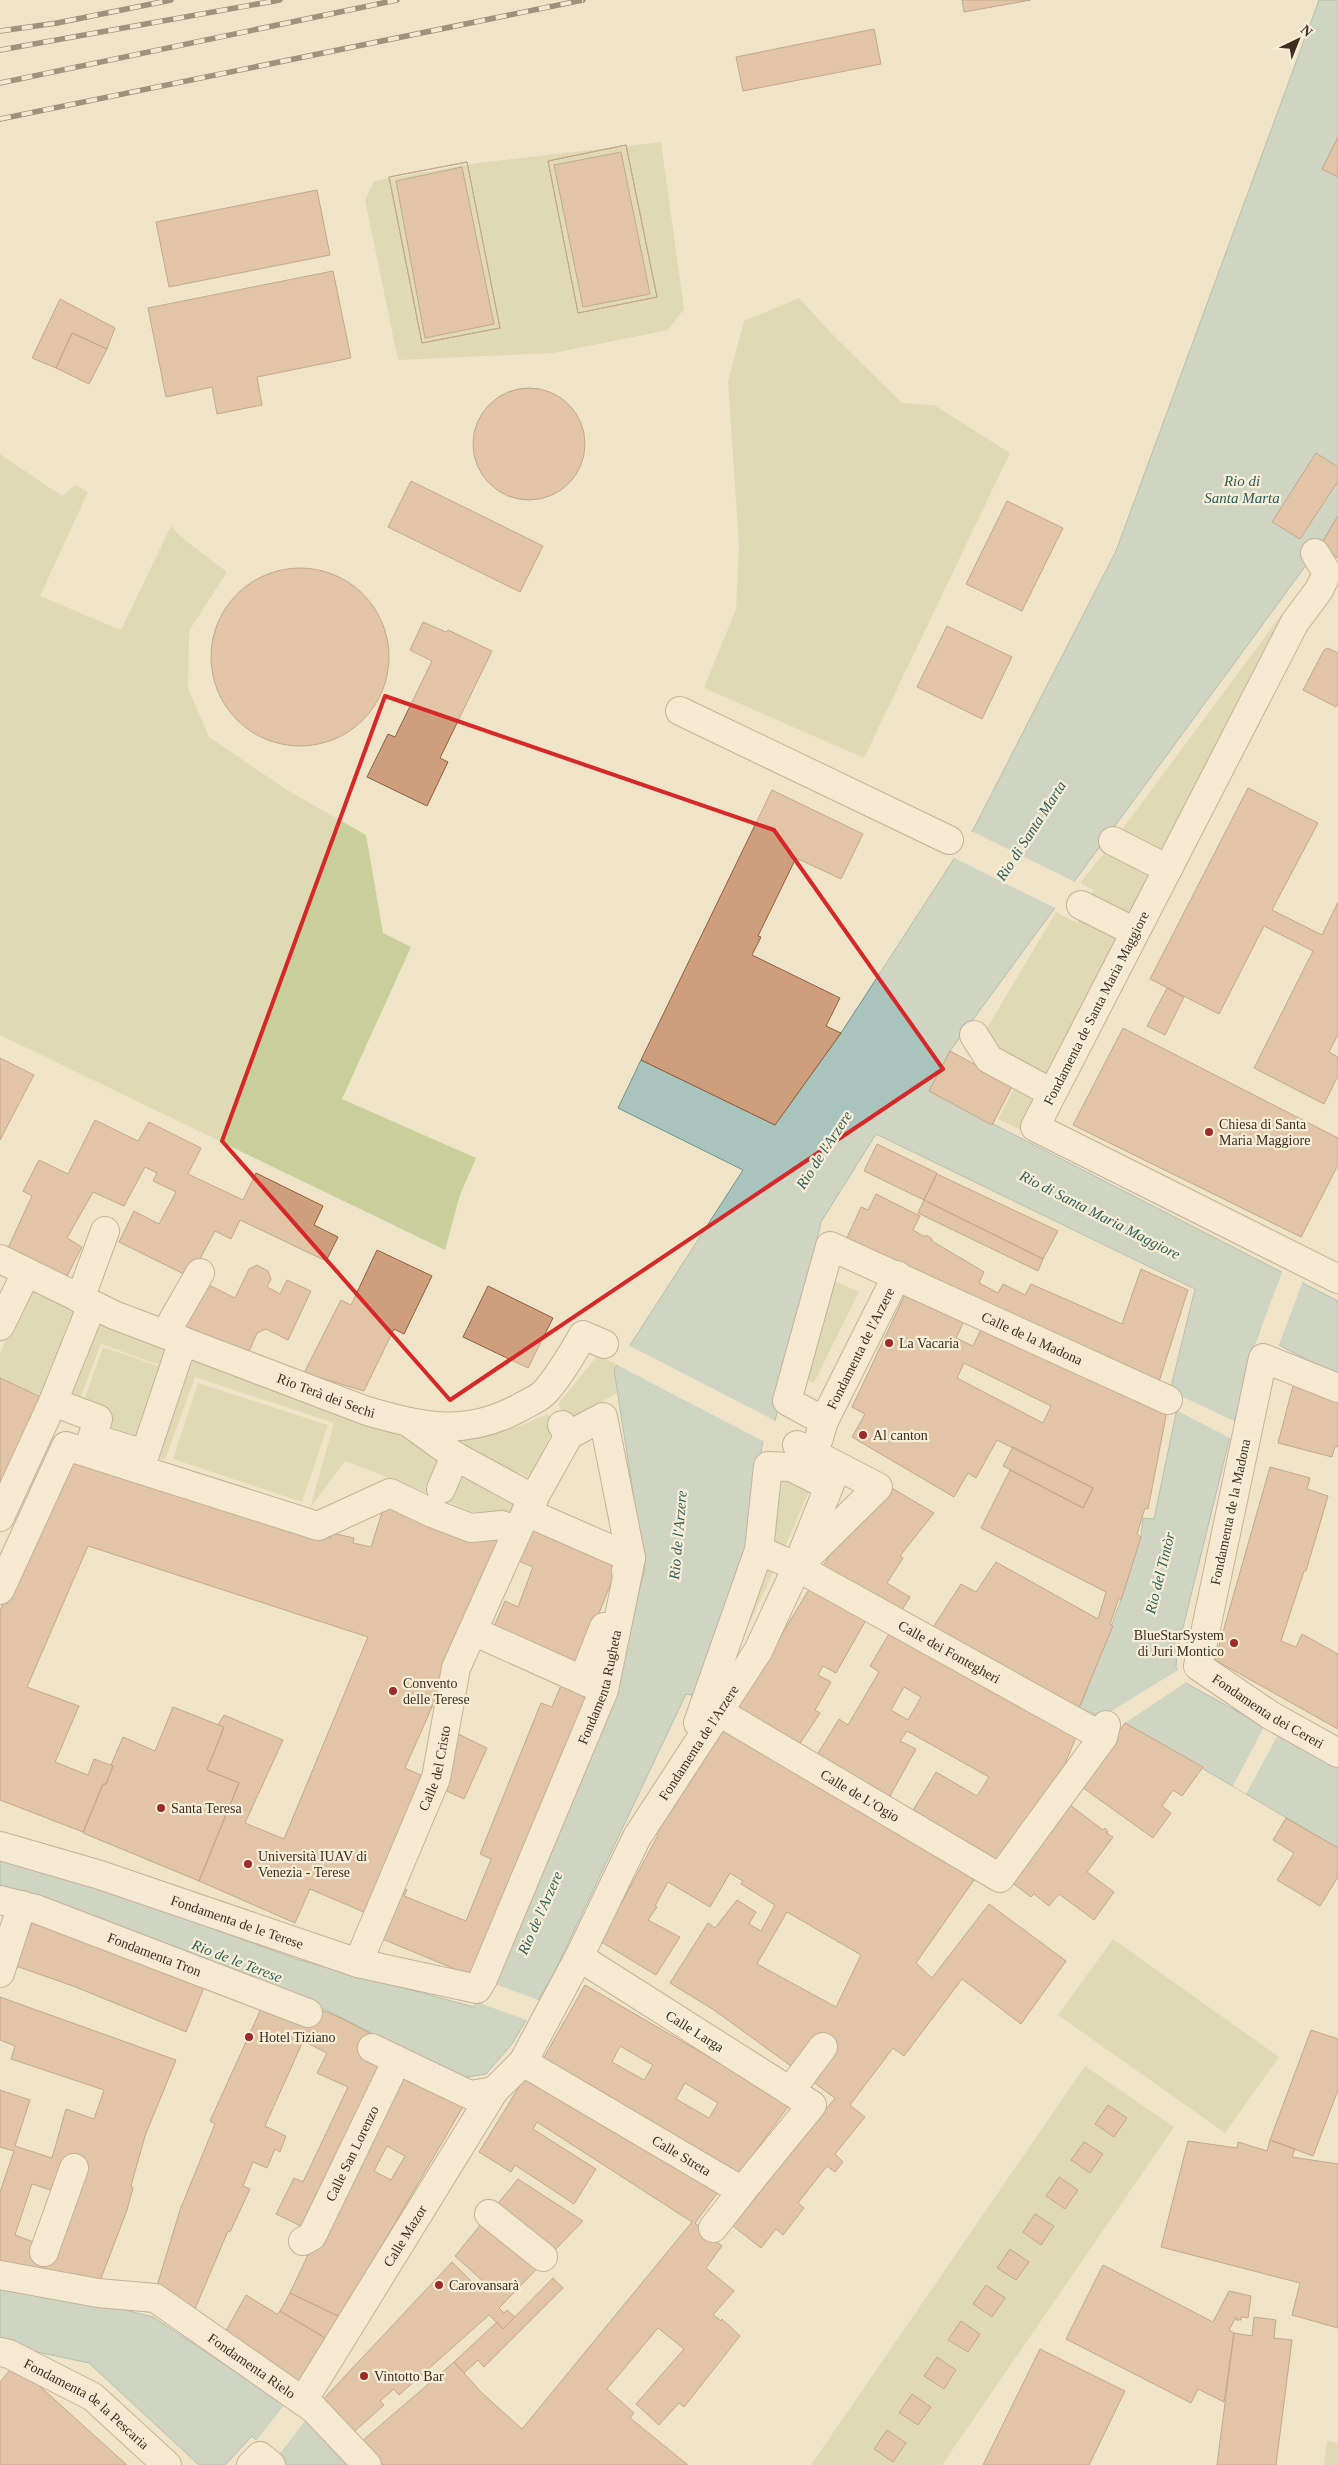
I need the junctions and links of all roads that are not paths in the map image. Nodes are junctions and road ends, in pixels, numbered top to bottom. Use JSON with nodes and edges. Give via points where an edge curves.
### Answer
{"nodes":[{"id":1,"x":1315,"y":553,"type":"dead end"},
{"id":2,"x":1328,"y":595,"type":"edge"},
{"id":3,"x":680,"y":711,"type":"dead end"},
{"id":4,"x":949,"y":840,"type":"dead end"},
{"id":5,"x":1113,"y":841,"type":"dead end"},
{"id":6,"x":1168,"y":869,"type":"junction"},
{"id":7,"x":1081,"y":905,"type":"dead end"},
{"id":8,"x":1135,"y":932,"type":"junction"},
{"id":9,"x":974,"y":1035,"type":"dead end"},
{"id":10,"x":1052,"y":1093,"type":"junction"},
{"id":11,"x":105,"y":1231,"type":"dead end"},
{"id":12,"x":0,"y":1259,"type":"edge"},
{"id":13,"x":26,"y":1273,"type":"junction"},
{"id":14,"x":200,"y":1273,"type":"dead end"},
{"id":15,"x":890,"y":1279,"type":"junction"},
{"id":16,"x":1338,"y":1279,"type":"edge"},
{"id":17,"x":86,"y":1302,"type":"junction"},
{"id":18,"x":0,"y":1326,"type":"edge"},
{"id":19,"x":174,"y":1338,"type":"junction"},
{"id":20,"x":604,"y":1344,"type":"dead end"},
{"id":21,"x":1338,"y":1388,"type":"edge"},
{"id":22,"x":1168,"y":1400,"type":"dead end"},
{"id":23,"x":53,"y":1402,"type":"junction"},
{"id":24,"x":827,"y":1415,"type":"junction"},
{"id":25,"x":557,"y":1416,"type":"junction"},
{"id":26,"x":409,"y":1423,"type":"junction"},
{"id":27,"x":114,"y":1451,"type":"junction"},
{"id":28,"x":455,"y":1456,"type":"junction"},
{"id":29,"x":812,"y":1468,"type":"junction"},
{"id":30,"x":436,"y":1502,"type":"junction"},
{"id":31,"x":530,"y":1505,"type":"junction"},
{"id":32,"x":16,"y":1516,"type":"edge"},
{"id":33,"x":502,"y":1525,"type":"dead end"},
{"id":34,"x":758,"y":1550,"type":"junction"},
{"id":35,"x":631,"y":1558,"type":"junction"},
{"id":36,"x":797,"y":1568,"type":"junction"},
{"id":37,"x":0,"y":1590,"type":"edge"},
{"id":38,"x":473,"y":1631,"type":"junction"},
{"id":39,"x":729,"y":1636,"type":"junction"},
{"id":40,"x":758,"y":1651,"type":"junction"},
{"id":41,"x":1198,"y":1666,"type":"joint"},
{"id":42,"x":594,"y":1685,"type":"junction"},
{"id":43,"x":712,"y":1709,"type":"junction"},
{"id":44,"x":1338,"y":1753,"type":"edge"},
{"id":45,"x":1061,"y":1794,"type":"joint"},
{"id":46,"x":0,"y":1846,"type":"edge"},
{"id":47,"x":11,"y":1903,"type":"edge"},
{"id":48,"x":579,"y":1957,"type":"junction"},
{"id":49,"x":358,"y":1963,"type":"junction"},
{"id":50,"x":0,"y":1973,"type":"edge"},
{"id":51,"x":477,"y":1989,"type":"joint"},
{"id":52,"x":308,"y":2013,"type":"dead end"},
{"id":53,"x":823,"y":2047,"type":"dead end"},
{"id":54,"x":372,"y":2048,"type":"dead end"},
{"id":55,"x":397,"y":2060,"type":"junction"},
{"id":56,"x":523,"y":2062,"type":"junction"},
{"id":57,"x":482,"y":2093,"type":"junction"},
{"id":58,"x":801,"y":2098,"type":"junction"},
{"id":59,"x":74,"y":2168,"type":"dead end"},
{"id":60,"x":742,"y":2191,"type":"junction"},
{"id":61,"x":489,"y":2214,"type":"dead end"},
{"id":62,"x":713,"y":2228,"type":"dead end"},
{"id":63,"x":303,"y":2241,"type":"dead end"},
{"id":64,"x":543,"y":2257,"type":"dead end"},
{"id":65,"x":39,"y":2269,"type":"junction"},
{"id":66,"x":0,"y":2275,"type":"edge"},
{"id":67,"x":3,"y":2357,"type":"edge"},
{"id":68,"x":304,"y":2401,"type":"junction"},
{"id":69,"x":167,"y":2465,"type":"edge"},
{"id":70,"x":251,"y":2465,"type":"edge"},
{"id":71,"x":271,"y":2465,"type":"edge"},
{"id":72,"x":367,"y":2465,"type":"edge"}],
"edges":[{"from":1,"to":2,"type":"street","via":[[1327,573]]},
{"from":2,"to":6,"type":"street","name":"Fondamenta de Santa Maria Maggiore","via":[[1295,622]]},
{"from":3,"to":4,"type":"street"},
{"from":5,"to":6,"type":"street"},
{"from":6,"to":8,"type":"street","name":"Fondamenta de Santa Maria Maggiore"},
{"from":7,"to":8,"type":"street"},
{"from":8,"to":10,"type":"street","name":"Fondamenta de Santa Maria Maggiore"},
{"from":9,"to":10,"type":"street","via":[[990,1058]]},
{"from":10,"to":16,"type":"street","name":"Fondamenta de Santa Maria Maggiore","via":[[1035,1127]]},
{"from":11,"to":17,"type":"street"},
{"from":12,"to":13,"type":"street","name":"Rio Terà dei Sechi"},
{"from":13,"to":17,"type":"street","name":"Rio Terà dei Sechi"},
{"from":13,"to":18,"type":"street"},
{"from":14,"to":19,"type":"street"},
{"from":15,"to":22,"type":"street","name":"Calle de la Madona"},
{"from":15,"to":24,"type":"street","name":"Fondamenta de l'Arzere"},
{"from":15,"to":24,"type":"street","name":"Calle de la Madona","via":[[830,1246],[787,1401]]},
{"from":15,"to":29,"type":"street"},
{"from":17,"to":19,"type":"street","name":"Rio Terà dei Sechi"},
{"from":17,"to":23,"type":"street"},
{"from":19,"to":26,"type":"street","name":"Rio Terà dei Sechi","via":[[368,1411]]},
{"from":19,"to":27,"type":"street","via":[[145,1454]]},
{"from":20,"to":25,"type":"street","via":[[583,1335]]},
{"from":21,"to":41,"type":"street","name":"Fondamenta de la Madona","via":[[1263,1358]]},
{"from":23,"to":27,"type":"street","via":[[98,1419],[92,1438]]},
{"from":23,"to":32,"type":"street"},
{"from":24,"to":29,"type":"street","name":"Fondamenta de l'Arzere"},
{"from":25,"to":26,"type":"street","name":"Rio Terà dei Sechi","via":[[462,1426],[435,1427]]},
{"from":25,"to":31,"type":"street","name":"Calle del Cristo"},
{"from":25,"to":35,"type":"street","name":"Fondamenta Rugheta","via":[[603,1417]]},
{"from":26,"to":28,"type":"street"},
{"from":27,"to":30,"type":"street","via":[[318,1526],[390,1492]]},
{"from":27,"to":32,"type":"street","via":[[66,1446]]},
{"from":28,"to":30,"type":"street"},
{"from":28,"to":31,"type":"street"},
{"from":29,"to":34,"type":"street","via":[[768,1466]]},
{"from":29,"to":36,"type":"street"},
{"from":29,"to":36,"type":"street","name":"Fondamenta de l'Arzere","via":[[878,1487]]},
{"from":30,"to":33,"type":"street","via":[[471,1528]]},
{"from":31,"to":35,"type":"street"},
{"from":31,"to":38,"type":"street","name":"Calle del Cristo"},
{"from":32,"to":37,"type":"street"},
{"from":34,"to":36,"type":"street","name":"Calle dei Fontegheri"},
{"from":34,"to":39,"type":"street"},
{"from":35,"to":42,"type":"street","name":"Fondamenta Rugheta"},
{"from":36,"to":40,"type":"street","name":"Fondamenta de l'Arzere"},
{"from":36,"to":45,"type":"street","name":"Calle dei Fontegheri","via":[[1099,1730]]},
{"from":38,"to":42,"type":"street"},
{"from":38,"to":49,"type":"street","name":"Calle del Cristo","via":[[456,1668],[436,1778]]},
{"from":39,"to":40,"type":"street"},
{"from":39,"to":43,"type":"street"},
{"from":40,"to":43,"type":"street","name":"Fondamenta de l'Arzere"},
{"from":41,"to":44,"type":"street","name":"Fondamenta dei Cereri","via":[[1270,1715]]},
{"from":42,"to":51,"type":"street","name":"Fondamenta Rugheta","via":[[487,1971]]},
{"from":43,"to":45,"type":"street","name":"Calle de L'Ogio","via":[[1000,1878]]},
{"from":43,"to":48,"type":"street","name":"Fondamenta de l'Arzere","via":[[685,1762],[637,1837]]},
{"from":46,"to":49,"type":"street","name":"Fondamenta de le Terese","via":[[100,1875]]},
{"from":47,"to":50,"type":"street"},
{"from":47,"to":52,"type":"street","name":"Fondamenta Tron"},
{"from":48,"to":56,"type":"street","name":"Fondamenta de l'Arzere"},
{"from":48,"to":58,"type":"street","name":"Calle Larga"},
{"from":49,"to":51,"type":"street","name":"Fondamenta de le Terese"},
{"from":53,"to":58,"type":"street"},
{"from":54,"to":55,"type":"street"},
{"from":55,"to":57,"type":"street"},
{"from":55,"to":63,"type":"street","name":"Calle San Lorenzo","via":[[312,2236]]},
{"from":56,"to":57,"type":"street","name":"Fondamenta de l'Arzere"},
{"from":56,"to":60,"type":"street","name":"Calle Streta"},
{"from":57,"to":68,"type":"street","name":"Calle Mazor"},
{"from":58,"to":60,"type":"street"},
{"from":59,"to":65,"type":"street"},
{"from":60,"to":62,"type":"street"},
{"from":61,"to":64,"type":"street"},
{"from":65,"to":66,"type":"street","name":"Fondamenta Rielo"},
{"from":65,"to":68,"type":"street","name":"Fondamenta Rielo","via":[[98,2293],[155,2298],[202,2324]]},
{"from":67,"to":69,"type":"street","name":"Fondamenta de la Pescaria","via":[[93,2397]]},
{"from":68,"to":72,"type":"street","name":"Fondamenta Rielo"},
{"from":70,"to":71,"type":"street","via":[[260,2456]]}]}
